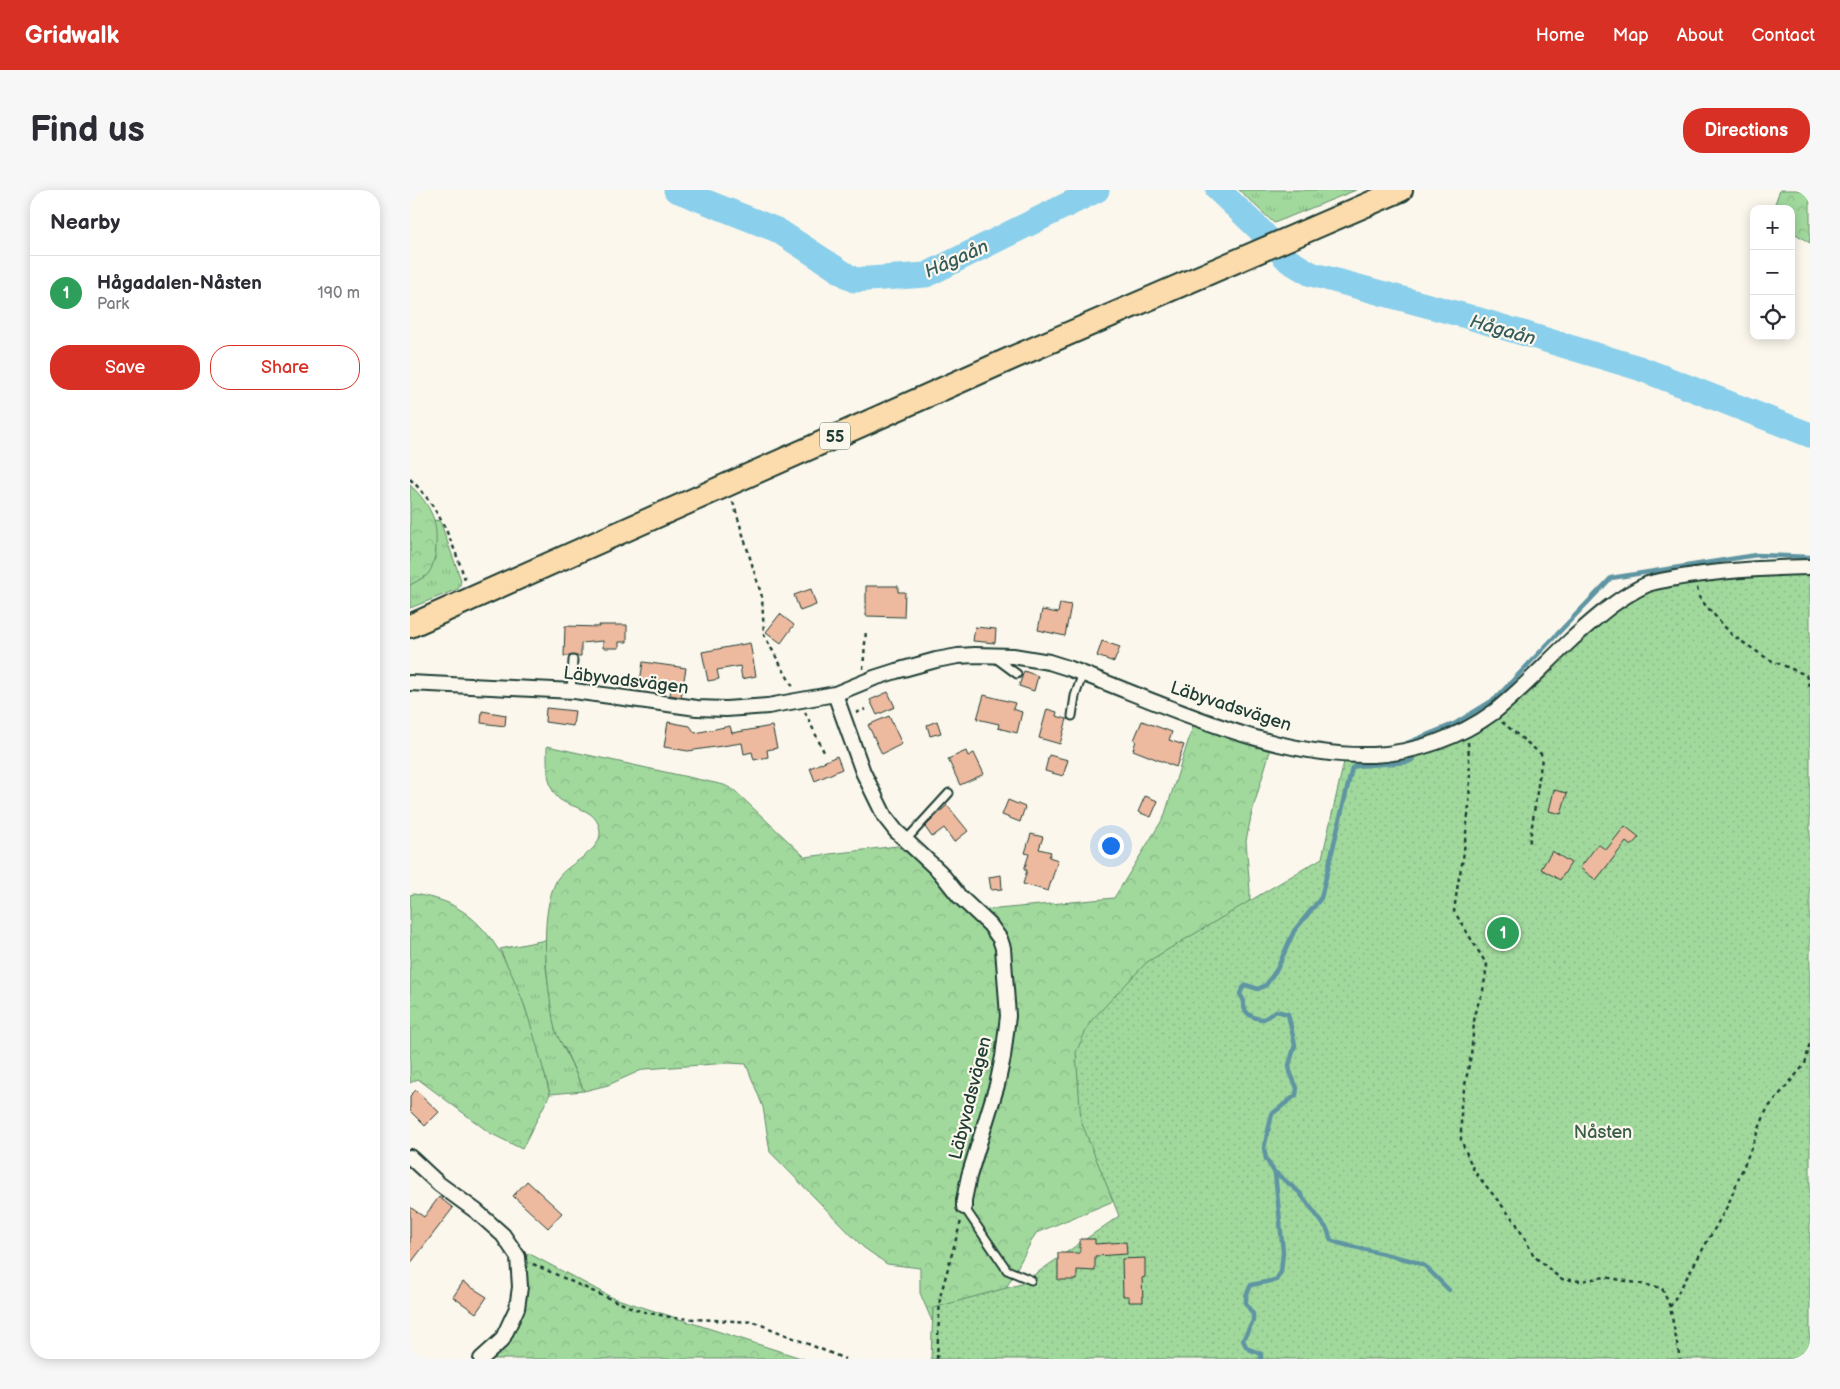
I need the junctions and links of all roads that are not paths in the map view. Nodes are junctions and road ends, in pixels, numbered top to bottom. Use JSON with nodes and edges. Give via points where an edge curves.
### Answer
{"nodes":[{"id":1,"x":1401,"y":190,"type":"edge"},
{"id":2,"x":1810,"y":567,"type":"edge"},
{"id":3,"x":410,"y":626,"type":"edge"},
{"id":4,"x":992,"y":655,"type":"junction"},
{"id":5,"x":573,"y":660,"type":"dead end"},
{"id":6,"x":1083,"y":673,"type":"junction"},
{"id":7,"x":1017,"y":674,"type":"dead end"},
{"id":8,"x":410,"y":683,"type":"edge"},
{"id":9,"x":571,"y":691,"type":"junction"},
{"id":10,"x":836,"y":694,"type":"junction"},
{"id":11,"x":1072,"y":716,"type":"dead end"},
{"id":12,"x":949,"y":793,"type":"dead end"},
{"id":13,"x":906,"y":840,"type":"junction"},
{"id":14,"x":410,"y":1157,"type":"edge"},
{"id":15,"x":964,"y":1207,"type":"joint"},
{"id":16,"x":1031,"y":1280,"type":"dead end"},
{"id":17,"x":481,"y":1359,"type":"edge"}],
"edges":[{"from":1,"to":3,"type":"main road","number":"55","via":[[1021,354]]},
{"from":2,"to":6,"type":"street","name":"Läbyvadsvägen","via":[[1760,568],[1649,583],[1608,607],[1492,713],[1468,728],[1407,751],[1374,755],[1300,748],[1242,734]]},
{"from":4,"to":6,"type":"street","name":"Läbyvadsvägen","via":[[1040,660]]},
{"from":4,"to":7,"type":"lane"},
{"from":4,"to":10,"type":"street","name":"Läbyvadsvägen","via":[[936,660],[874,678]]},
{"from":5,"to":9,"type":"lane"},
{"from":6,"to":11,"type":"lane"},
{"from":8,"to":9,"type":"street","name":"Läbyvadsvägen"},
{"from":9,"to":10,"type":"street","name":"Läbyvadsvägen","via":[[710,709],[768,706]]},
{"from":10,"to":13,"type":"street","name":"Läbyvadsvägen","via":[[872,791],[890,824]]},
{"from":12,"to":13,"type":"lane"},
{"from":13,"to":15,"type":"street","name":"Läbyvadsvägen","via":[[990,925],[1003,948],[1008,1016],[1003,1057],[969,1176]]},
{"from":14,"to":17,"type":"street","via":[[503,1235],[518,1257],[518,1308],[502,1340]]},
{"from":15,"to":16,"type":"lane","via":[[1007,1270]]}]}
